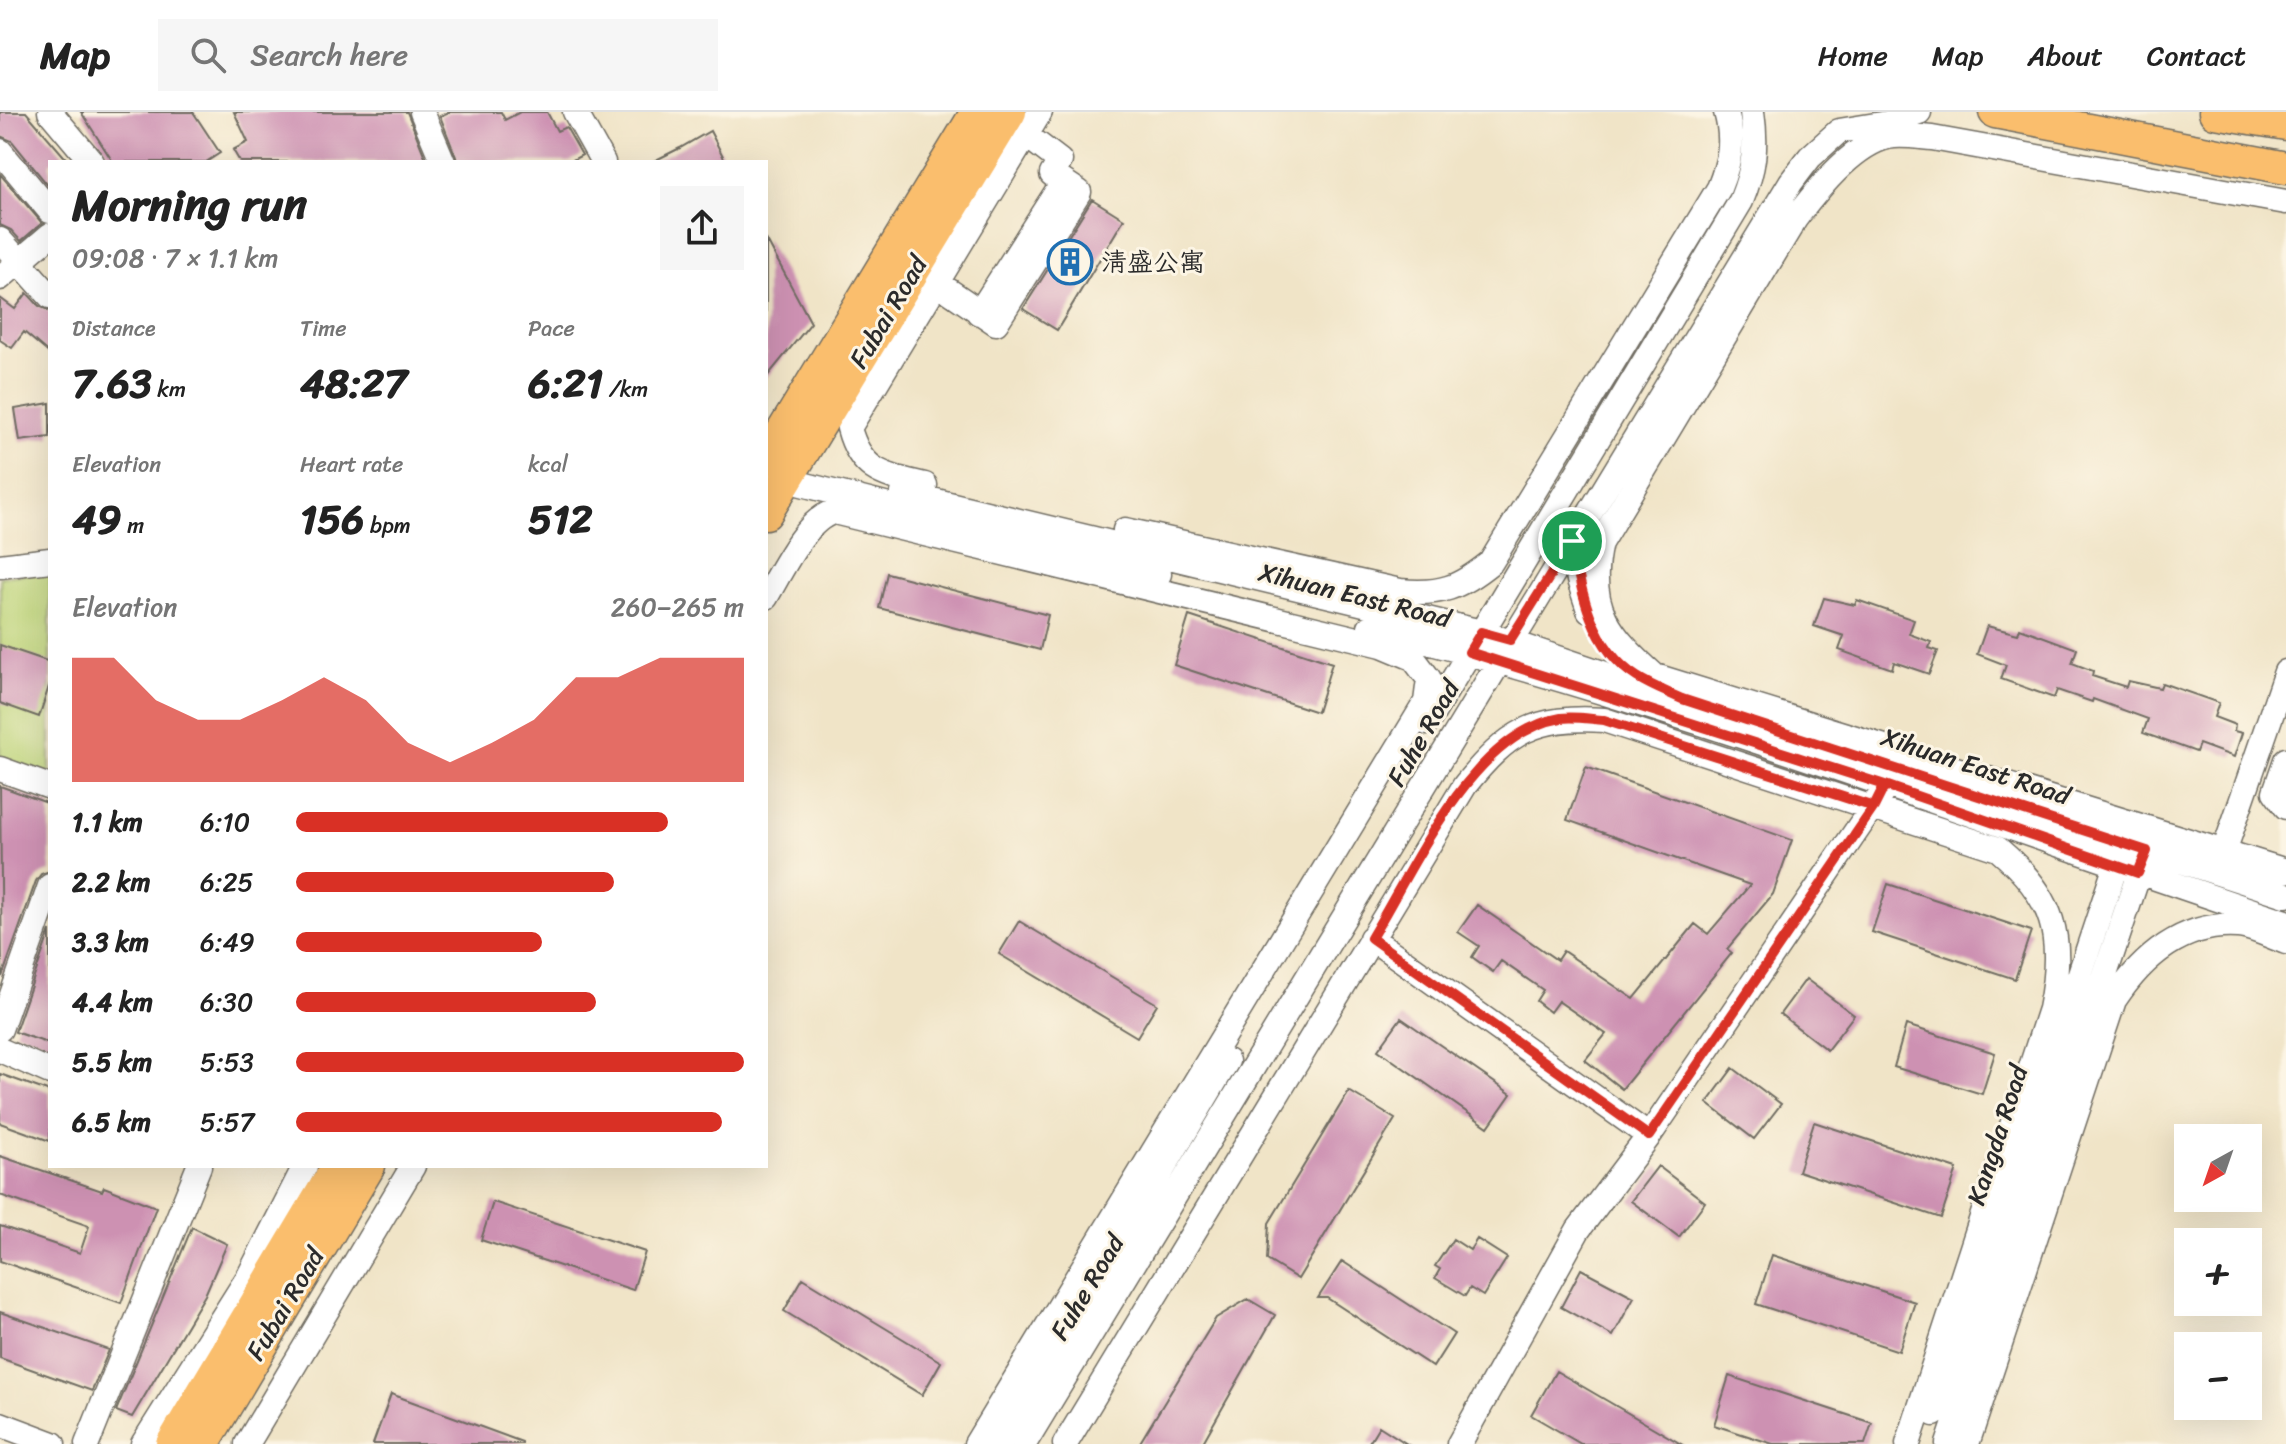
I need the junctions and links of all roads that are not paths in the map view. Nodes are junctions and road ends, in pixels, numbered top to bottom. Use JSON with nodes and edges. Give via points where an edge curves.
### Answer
{"nodes":[{"id":1,"x":50,"y":112,"type":"edge"},
{"id":2,"x":422,"y":112,"type":"edge"},
{"id":3,"x":575,"y":112,"type":"edge"},
{"id":4,"x":963,"y":112,"type":"edge"},
{"id":5,"x":977,"y":112,"type":"edge"},
{"id":6,"x":1040,"y":112,"type":"edge"},
{"id":7,"x":1726,"y":112,"type":"edge"},
{"id":8,"x":1752,"y":112,"type":"edge"},
{"id":9,"x":1919,"y":112,"type":"edge"},
{"id":10,"x":1995,"y":112,"type":"edge"},
{"id":11,"x":2215,"y":112,"type":"edge"},
{"id":12,"x":1018,"y":124,"type":"edge"},
{"id":13,"x":2286,"y":124,"type":"edge"},
{"id":14,"x":0,"y":151,"type":"edge"},
{"id":15,"x":90,"y":160,"type":"edge"},
{"id":16,"x":442,"y":160,"type":"edge"},
{"id":17,"x":602,"y":160,"type":"edge"},
{"id":18,"x":2286,"y":168,"type":"edge"},
{"id":19,"x":2286,"y":202,"type":"edge"},
{"id":20,"x":48,"y":209,"type":"edge"},
{"id":21,"x":48,"y":237,"type":"edge"},
{"id":22,"x":0,"y":240,"type":"edge"},
{"id":23,"x":9,"y":270,"type":"edge"},
{"id":24,"x":936,"y":282,"type":"junction"},
{"id":25,"x":48,"y":295,"type":"edge"},
{"id":26,"x":768,"y":431,"type":"edge"},
{"id":27,"x":776,"y":467,"type":"edge"},
{"id":28,"x":768,"y":504,"type":"edge"},
{"id":29,"x":1572,"y":541,"type":"junction"},
{"id":30,"x":48,"y":560,"type":"edge"},
{"id":31,"x":0,"y":566,"type":"edge"},
{"id":32,"x":768,"y":594,"type":"edge"},
{"id":33,"x":1475,"y":642,"type":"junction"},
{"id":34,"x":1504,"y":650,"type":"junction"},
{"id":35,"x":2286,"y":672,"type":"edge"},
{"id":36,"x":1682,"y":699,"type":"junction"},
{"id":37,"x":1641,"y":707,"type":"junction"},
{"id":38,"x":2286,"y":760,"type":"edge"},
{"id":39,"x":0,"y":769,"type":"edge"},
{"id":40,"x":1425,"y":785,"type":"junction"},
{"id":41,"x":1885,"y":785,"type":"junction"},
{"id":42,"x":48,"y":786,"type":"edge"},
{"id":43,"x":1874,"y":807,"type":"junction"},
{"id":44,"x":2286,"y":807,"type":"edge"},
{"id":45,"x":1970,"y":815,"type":"junction"},
{"id":46,"x":2131,"y":858,"type":"junction"},
{"id":47,"x":2221,"y":861,"type":"junction"},
{"id":48,"x":2286,"y":871,"type":"edge"},
{"id":49,"x":48,"y":892,"type":"edge"},
{"id":50,"x":2286,"y":895,"type":"edge"},
{"id":51,"x":2275,"y":919,"type":"edge"},
{"id":52,"x":1371,"y":938,"type":"junction"},
{"id":53,"x":2286,"y":942,"type":"edge"},
{"id":54,"x":2088,"y":987,"type":"junction"},
{"id":55,"x":0,"y":1029,"type":"edge"},
{"id":56,"x":0,"y":1050,"type":"edge"},
{"id":57,"x":48,"y":1071,"type":"edge"},
{"id":58,"x":1649,"y":1136,"type":"junction"},
{"id":59,"x":198,"y":1168,"type":"edge"},
{"id":60,"x":302,"y":1168,"type":"edge"},
{"id":61,"x":337,"y":1168,"type":"edge"},
{"id":62,"x":368,"y":1168,"type":"edge"},
{"id":63,"x":412,"y":1168,"type":"edge"},
{"id":64,"x":209,"y":1404,"type":"junction"},
{"id":65,"x":0,"y":1424,"type":"edge"},
{"id":66,"x":53,"y":1444,"type":"edge"},
{"id":67,"x":87,"y":1444,"type":"edge"},
{"id":68,"x":143,"y":1444,"type":"edge"},
{"id":69,"x":154,"y":1444,"type":"edge"},
{"id":70,"x":172,"y":1444,"type":"edge"},
{"id":71,"x":203,"y":1444,"type":"edge"},
{"id":72,"x":213,"y":1444,"type":"edge"},
{"id":73,"x":247,"y":1444,"type":"edge"},
{"id":74,"x":976,"y":1444,"type":"edge"},
{"id":75,"x":1000,"y":1444,"type":"edge"},
{"id":76,"x":1024,"y":1444,"type":"edge"},
{"id":77,"x":1065,"y":1444,"type":"edge"},
{"id":78,"x":1459,"y":1444,"type":"edge"},
{"id":79,"x":1908,"y":1444,"type":"edge"},
{"id":80,"x":1925,"y":1444,"type":"edge"},
{"id":81,"x":1948,"y":1444,"type":"edge"},
{"id":82,"x":1967,"y":1444,"type":"edge"}],
"edges":[{"from":1,"to":15,"type":"street"},
{"from":2,"to":16,"type":"street"},
{"from":3,"to":17,"type":"street"},
{"from":4,"to":26,"type":"street"},
{"from":5,"to":27,"type":"main road","name":"Fubai Road"},
{"from":6,"to":12,"type":"street"},
{"from":7,"to":24,"type":"street","via":[[1732,133],[1730,160],[1719,188],[1491,562],[1463,584],[1429,594],[889,477],[867,466],[854,449],[849,428]]},
{"from":8,"to":33,"type":"street","name":"Fuhe Road","via":[[1755,158],[1741,201]]},
{"from":9,"to":29,"type":"street","name":"Fuhe Road","via":[[1839,131],[1810,157]]},
{"from":10,"to":18,"type":"main road"},
{"from":11,"to":13,"type":"main road"},
{"from":12,"to":24,"type":"street"},
{"from":12,"to":24,"type":"street","via":[[1060,161],[1052,174],[1079,192],[996,323]]},
{"from":12,"to":27,"type":"main road","name":"Fubai Road"},
{"from":14,"to":20,"type":"street"},
{"from":19,"to":47,"type":"street","via":[[1960,142],[1892,136],[1850,157],[1795,219],[1600,543],[1596,559],[1604,622],[1655,676]]},
{"from":21,"to":23,"type":"street"},
{"from":22,"to":23,"type":"street"},
{"from":23,"to":25,"type":"street"},
{"from":27,"to":28,"type":"main road","name":"Fubai Road"},
{"from":27,"to":33,"type":"street","name":"Xihuan East Road"},
{"from":29,"to":34,"type":"street","name":"Fuhe Road"},
{"from":29,"to":36,"type":"street","via":[[1579,580],[1605,649],[1635,677]]},
{"from":30,"to":31,"type":"street"},
{"from":32,"to":74,"type":"street","via":[[811,525],[821,514],[834,512],[1382,645],[1413,658],[1429,679],[1426,702]]},
{"from":33,"to":34,"type":"street","name":"Xihuan East Road"},
{"from":33,"to":75,"type":"street","name":"Fuhe Road"},
{"from":34,"to":36,"type":"street","name":"Xihuan East Road"},
{"from":34,"to":37,"type":"street","name":"Xihuan East Road"},
{"from":34,"to":40,"type":"street","name":"Fuhe Road"},
{"from":35,"to":47,"type":"street"},
{"from":36,"to":46,"type":"street","name":"Xihuan East Road"},
{"from":37,"to":40,"type":"street","via":[[1573,705],[1539,715],[1492,738]]},
{"from":37,"to":41,"type":"street","name":"Xihuan East Road"},
{"from":38,"to":44,"type":"street","via":[[2275,792]]},
{"from":39,"to":42,"type":"street"},
{"from":40,"to":76,"type":"street","name":"Fuhe Road"},
{"from":41,"to":43,"type":"street"},
{"from":41,"to":45,"type":"street","name":"Xihuan East Road"},
{"from":43,"to":52,"type":"street","via":[[1604,720],[1553,720],[1511,737],[1487,757]]},
{"from":43,"to":58,"type":"street"},
{"from":43,"to":79,"type":"street","via":[[1998,849],[2037,888],[2057,934],[2058,970],[2050,1009]]},
{"from":45,"to":46,"type":"street","name":"Xihuan East Road"},
{"from":45,"to":54,"type":"street","via":[[2007,839],[2045,880],[2067,915]]},
{"from":46,"to":47,"type":"street","name":"Xihuan East Road"},
{"from":46,"to":51,"type":"street","name":"Xihuan East Road"},
{"from":46,"to":54,"type":"street","name":"Kangda Road"},
{"from":47,"to":48,"type":"street"},
{"from":47,"to":50,"type":"street","name":"Xihuan East Road"},
{"from":49,"to":55,"type":"street"},
{"from":51,"to":54,"type":"street","via":[[2230,913],[2188,921],[2133,950]]},
{"from":52,"to":58,"type":"street"},
{"from":52,"to":77,"type":"street"},
{"from":53,"to":82,"type":"street","via":[[2239,926],[2195,931],[2153,953],[2114,1000]]},
{"from":54,"to":80,"type":"street","name":"Kangda Road"},
{"from":54,"to":81,"type":"street","name":"Kangda Road"},
{"from":56,"to":57,"type":"street"},
{"from":58,"to":78,"type":"street","via":[[1578,1230]]},
{"from":59,"to":67,"type":"street"},
{"from":60,"to":68,"type":"street","via":[[249,1276]]},
{"from":61,"to":64,"type":"main road","name":"Fubai Road"},
{"from":62,"to":64,"type":"main road","name":"Fubai Road"},
{"from":63,"to":73,"type":"street"},
{"from":64,"to":69,"type":"main road"},
{"from":64,"to":70,"type":"main road","name":"Fubai Road"},
{"from":64,"to":71,"type":"main road","name":"Fubai Road"},
{"from":64,"to":72,"type":"main road"},
{"from":65,"to":66,"type":"street"}]}
